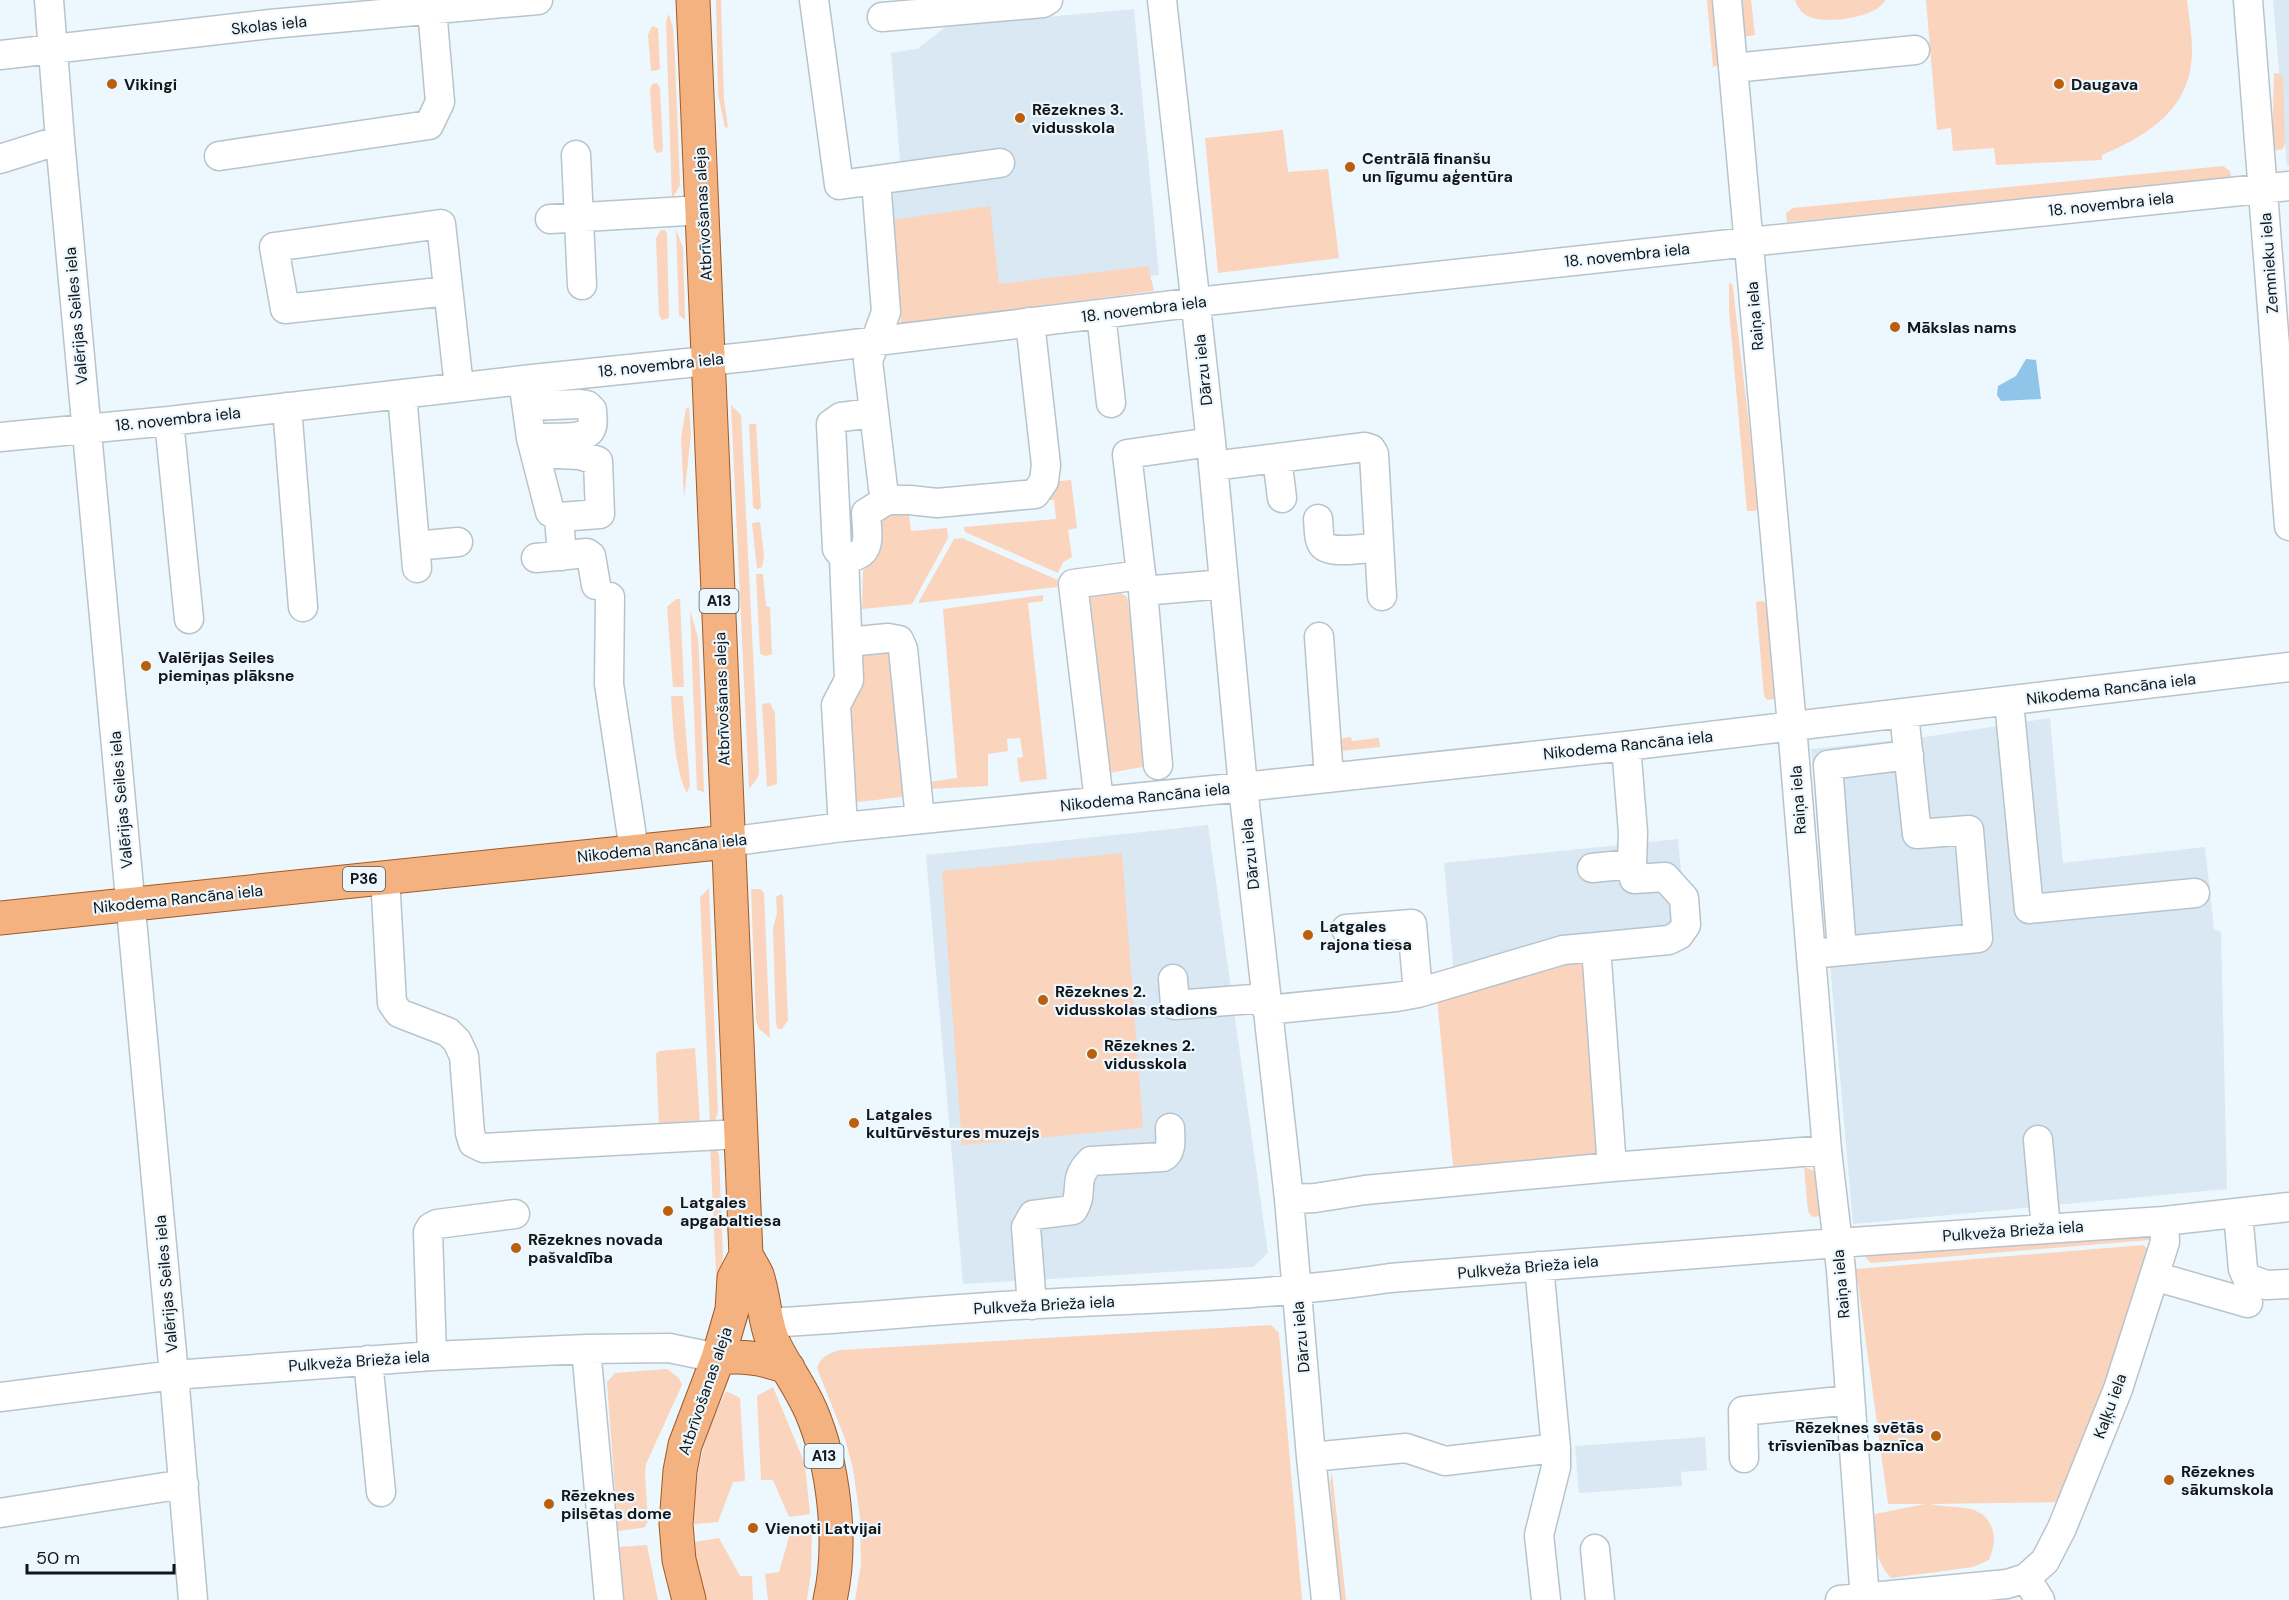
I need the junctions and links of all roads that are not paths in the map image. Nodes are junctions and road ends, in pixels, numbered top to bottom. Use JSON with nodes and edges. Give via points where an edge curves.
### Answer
{"nodes":[{"id":1,"x":49,"y":0,"type":"edge"},
{"id":2,"x":538,"y":0,"type":"edge"},
{"id":3,"x":693,"y":0,"type":"edge"},
{"id":4,"x":814,"y":0,"type":"edge"},
{"id":5,"x":1048,"y":0,"type":"edge"},
{"id":6,"x":1162,"y":0,"type":"edge"},
{"id":7,"x":1727,"y":0,"type":"edge"},
{"id":8,"x":2248,"y":0,"type":"edge"},
{"id":9,"x":432,"y":9,"type":"junction"},
{"id":10,"x":269,"y":12,"type":"edge"},
{"id":11,"x":882,"y":17,"type":"dead end"},
{"id":12,"x":53,"y":50,"type":"junction"},
{"id":13,"x":1915,"y":50,"type":"dead end"},
{"id":14,"x":0,"y":55,"type":"edge"},
{"id":15,"x":1733,"y":68,"type":"junction"},
{"id":16,"x":60,"y":140,"type":"junction"},
{"id":17,"x":576,"y":155,"type":"dead end"},
{"id":18,"x":219,"y":156,"type":"dead end"},
{"id":19,"x":0,"y":159,"type":"edge"},
{"id":20,"x":1000,"y":163,"type":"dead end"},
{"id":21,"x":876,"y":180,"type":"junction"},
{"id":22,"x":2276,"y":188,"type":"edge"},
{"id":23,"x":703,"y":210,"type":"junction"},
{"id":24,"x":578,"y":217,"type":"junction"},
{"id":25,"x":550,"y":219,"type":"dead end"},
{"id":26,"x":1749,"y":242,"type":"junction"},
{"id":27,"x":582,"y":285,"type":"dead end"},
{"id":28,"x":448,"y":291,"type":"junction"},
{"id":29,"x":1195,"y":302,"type":"junction"},
{"id":30,"x":1101,"y":314,"type":"junction"},
{"id":31,"x":1030,"y":322,"type":"junction"},
{"id":32,"x":874,"y":341,"type":"junction"},
{"id":33,"x":709,"y":360,"type":"junction"},
{"id":34,"x":459,"y":387,"type":"junction"},
{"id":35,"x":526,"y":393,"type":"junction"},
{"id":36,"x":402,"y":394,"type":"junction"},
{"id":37,"x":1111,"y":403,"type":"dead end"},
{"id":38,"x":286,"y":407,"type":"junction"},
{"id":39,"x":873,"y":412,"type":"junction"},
{"id":40,"x":169,"y":420,"type":"junction"},
{"id":41,"x":86,"y":428,"type":"junction"},
{"id":42,"x":0,"y":437,"type":"edge"},
{"id":43,"x":533,"y":446,"type":"junction"},
{"id":44,"x":1212,"y":454,"type":"junction"},
{"id":45,"x":1277,"y":458,"type":"junction"},
{"id":46,"x":1282,"y":498,"type":"dead end"},
{"id":47,"x":887,"y":500,"type":"junction"},
{"id":48,"x":559,"y":517,"type":"junction"},
{"id":49,"x":1318,"y":519,"type":"dead end"},
{"id":50,"x":2289,"y":526,"type":"edge"},
{"id":51,"x":458,"y":542,"type":"dead end"},
{"id":52,"x":1379,"y":547,"type":"junction"},
{"id":53,"x":844,"y":558,"type":"junction"},
{"id":54,"x":1142,"y":583,"type":"junction"},
{"id":55,"x":1224,"y":584,"type":"junction"},
{"id":56,"x":1382,"y":596,"type":"dead end"},
{"id":57,"x":303,"y":607,"type":"dead end"},
{"id":58,"x":189,"y":619,"type":"dead end"},
{"id":59,"x":1318,"y":637,"type":"dead end"},
{"id":60,"x":848,"y":642,"type":"junction"},
{"id":61,"x":2289,"y":667,"type":"edge"},
{"id":62,"x":2009,"y":702,"type":"junction"},
{"id":63,"x":1904,"y":714,"type":"junction"},
{"id":64,"x":1792,"y":726,"type":"junction"},
{"id":65,"x":1626,"y":746,"type":"junction"},
{"id":66,"x":1908,"y":755,"type":"junction"},
{"id":67,"x":1158,"y":765,"type":"dead end"},
{"id":68,"x":1329,"y":778,"type":"junction"},
{"id":69,"x":1243,"y":787,"type":"junction"},
{"id":70,"x":1100,"y":801,"type":"junction"},
{"id":71,"x":920,"y":819,"type":"junction"},
{"id":72,"x":843,"y":827,"type":"junction"},
{"id":73,"x":727,"y":842,"type":"junction"},
{"id":74,"x":634,"y":850,"type":"junction"},
{"id":75,"x":1632,"y":864,"type":"junction"},
{"id":76,"x":1592,"y":868,"type":"dead end"},
{"id":77,"x":385,"y":877,"type":"junction"},
{"id":78,"x":2194,"y":893,"type":"dead end"},
{"id":79,"x":131,"y":904,"type":"junction"},
{"id":80,"x":0,"y":918,"type":"edge"},
{"id":81,"x":1346,"y":929,"type":"dead end"},
{"id":82,"x":1596,"y":947,"type":"junction"},
{"id":83,"x":1842,"y":951,"type":"junction"},
{"id":84,"x":1811,"y":954,"type":"junction"},
{"id":85,"x":1173,"y":979,"type":"dead end"},
{"id":86,"x":1418,"y":993,"type":"junction"},
{"id":87,"x":1267,"y":1004,"type":"junction"},
{"id":88,"x":1170,"y":1128,"type":"dead end"},
{"id":89,"x":740,"y":1134,"type":"junction"},
{"id":90,"x":2038,"y":1140,"type":"dead end"},
{"id":91,"x":1827,"y":1150,"type":"junction"},
{"id":92,"x":1612,"y":1167,"type":"junction"},
{"id":93,"x":1289,"y":1199,"type":"junction"},
{"id":94,"x":2289,"y":1207,"type":"edge"},
{"id":95,"x":2238,"y":1213,"type":"junction"},
{"id":96,"x":515,"y":1214,"type":"dead end"},
{"id":97,"x":2164,"y":1221,"type":"junction"},
{"id":98,"x":2046,"y":1229,"type":"junction"},
{"id":99,"x":1837,"y":1243,"type":"junction"},
{"id":100,"x":746,"y":1255,"type":"junction"},
{"id":101,"x":1539,"y":1266,"type":"junction"},
{"id":102,"x":2154,"y":1276,"type":"junction"},
{"id":103,"x":2287,"y":1284,"type":"dead end"},
{"id":104,"x":1297,"y":1290,"type":"junction"},
{"id":105,"x":2248,"y":1304,"type":"dead end"},
{"id":106,"x":1032,"y":1305,"type":"junction"},
{"id":107,"x":767,"y":1323,"type":"junction"},
{"id":108,"x":586,"y":1349,"type":"junction"},
{"id":109,"x":432,"y":1356,"type":"junction"},
{"id":110,"x":718,"y":1358,"type":"junction"},
{"id":111,"x":368,"y":1360,"type":"junction"},
{"id":112,"x":788,"y":1368,"type":"junction"},
{"id":113,"x":174,"y":1375,"type":"junction"},
{"id":114,"x":0,"y":1397,"type":"edge"},
{"id":115,"x":1850,"y":1400,"type":"junction"},
{"id":116,"x":1556,"y":1448,"type":"junction"},
{"id":117,"x":1311,"y":1457,"type":"junction"},
{"id":118,"x":1744,"y":1458,"type":"dead end"},
{"id":119,"x":184,"y":1484,"type":"junction"},
{"id":120,"x":381,"y":1492,"type":"dead end"},
{"id":121,"x":0,"y":1513,"type":"edge"},
{"id":122,"x":1594,"y":1549,"type":"dead end"},
{"id":123,"x":2033,"y":1589,"type":"edge"},
{"id":124,"x":1856,"y":1599,"type":"edge"},
{"id":125,"x":193,"y":1600,"type":"edge"},
{"id":126,"x":609,"y":1600,"type":"edge"},
{"id":127,"x":689,"y":1600,"type":"edge"},
{"id":128,"x":830,"y":1600,"type":"edge"},
{"id":129,"x":1326,"y":1600,"type":"edge"},
{"id":130,"x":1546,"y":1600,"type":"edge"},
{"id":131,"x":1600,"y":1600,"type":"edge"}],
"edges":[{"from":1,"to":12,"type":"street","name":"Valērijas Seiles iela"},
{"from":2,"to":9,"type":"street","name":"Skolas iela"},
{"from":3,"to":23,"type":"main road","name":"Atbrīvošanas aleja","number":"A13"},
{"from":4,"to":21,"type":"street","via":[[839,185]]},
{"from":5,"to":11,"type":"street"},
{"from":6,"to":29,"type":"street","name":"Dārzu iela"},
{"from":7,"to":15,"type":"street","name":"Raiņa iela"},
{"from":8,"to":22,"type":"street","name":"Zemnieku iela"},
{"from":9,"to":10,"type":"street","name":"Skolas iela"},
{"from":9,"to":18,"type":"street","via":[[440,102],[429,125]]},
{"from":10,"to":12,"type":"street","name":"Skolas iela"},
{"from":12,"to":14,"type":"street","name":"Skolas iela"},
{"from":12,"to":16,"type":"street","name":"Valērijas Seiles iela"},
{"from":13,"to":15,"type":"street"},
{"from":15,"to":26,"type":"street","name":"Raiņa iela"},
{"from":16,"to":19,"type":"street"},
{"from":16,"to":41,"type":"street","name":"Valērijas Seiles iela"},
{"from":17,"to":24,"type":"street"},
{"from":20,"to":21,"type":"street"},
{"from":21,"to":32,"type":"street","via":[[886,312]]},
{"from":22,"to":26,"type":"street","name":"18. novembra iela"},
{"from":22,"to":50,"type":"street","name":"Zemnieku iela"},
{"from":23,"to":24,"type":"street"},
{"from":23,"to":33,"type":"main road","name":"Atbrīvošanas aleja","number":"A13"},
{"from":24,"to":25,"type":"street"},
{"from":24,"to":27,"type":"street"},
{"from":26,"to":29,"type":"street","name":"18. novembra iela"},
{"from":26,"to":64,"type":"street","name":"Raiņa iela"},
{"from":28,"to":28,"type":"street","via":[[441,224],[274,247],[285,309]]},
{"from":28,"to":34,"type":"street"},
{"from":29,"to":30,"type":"street","name":"18. novembra iela"},
{"from":29,"to":44,"type":"street","name":"Dārzu iela"},
{"from":30,"to":31,"type":"street","name":"18. novembra iela"},
{"from":30,"to":37,"type":"street"},
{"from":31,"to":32,"type":"street","name":"18. novembra iela"},
{"from":31,"to":47,"type":"street","via":[[1046,465],[1044,481],[1035,494],[937,502]]},
{"from":32,"to":33,"type":"street","name":"18. novembra iela"},
{"from":32,"to":39,"type":"street","via":[[868,361]]},
{"from":33,"to":35,"type":"street","name":"18. novembra iela"},
{"from":33,"to":73,"type":"main road","name":"Atbrīvošanas aleja","number":"A13"},
{"from":34,"to":35,"type":"street","name":"18. novembra iela"},
{"from":34,"to":36,"type":"street","name":"18. novembra iela"},
{"from":35,"to":43,"type":"street"},
{"from":35,"to":43,"type":"street","via":[[587,405],[592,410],[589,433]]},
{"from":36,"to":38,"type":"street","name":"18. novembra iela"},
{"from":36,"to":51,"type":"street","via":[[416,557]]},
{"from":38,"to":40,"type":"street","name":"18. novembra iela"},
{"from":38,"to":57,"type":"street"},
{"from":39,"to":47,"type":"street"},
{"from":39,"to":53,"type":"street","via":[[841,417],[831,424],[837,549]]},
{"from":40,"to":41,"type":"street","name":"18. novembra iela"},
{"from":40,"to":58,"type":"street"},
{"from":41,"to":42,"type":"street","name":"18. novembra iela"},
{"from":41,"to":79,"type":"street","name":"Valērijas Seiles iela"},
{"from":43,"to":48,"type":"street","via":[[550,512]]},
{"from":43,"to":48,"type":"street","via":[[598,461],[600,514]]},
{"from":44,"to":45,"type":"street"},
{"from":44,"to":54,"type":"street","via":[[1127,454]]},
{"from":44,"to":55,"type":"street","name":"Dārzu iela"},
{"from":45,"to":46,"type":"street"},
{"from":45,"to":52,"type":"street","via":[[1371,448]]},
{"from":47,"to":53,"type":"street","via":[[866,513],[864,551],[857,557]]},
{"from":48,"to":74,"type":"street","via":[[549,557],[587,553],[603,591],[609,684]]},
{"from":49,"to":52,"type":"street","via":[[1321,543],[1326,549]]},
{"from":52,"to":56,"type":"street"},
{"from":53,"to":60,"type":"street"},
{"from":54,"to":55,"type":"street"},
{"from":54,"to":67,"type":"street"},
{"from":54,"to":70,"type":"street","via":[[1073,584]]},
{"from":55,"to":69,"type":"street","name":"Dārzu iela"},
{"from":59,"to":68,"type":"street"},
{"from":60,"to":71,"type":"street","via":[[888,638],[899,640],[903,649]]},
{"from":60,"to":72,"type":"street","via":[[849,680],[836,705]]},
{"from":61,"to":62,"type":"street","name":"Nikodema Rancāna iela"},
{"from":62,"to":63,"type":"street","name":"Nikodema Rancāna iela"},
{"from":62,"to":78,"type":"street","via":[[2029,909]]},
{"from":63,"to":64,"type":"street","name":"Nikodema Rancāna iela"},
{"from":63,"to":66,"type":"street"},
{"from":64,"to":65,"type":"street","name":"Nikodema Rancāna iela"},
{"from":64,"to":84,"type":"street","name":"Raiņa iela"},
{"from":65,"to":68,"type":"street","name":"Nikodema Rancāna iela","via":[[1392,760]]},
{"from":65,"to":75,"type":"street","via":[[1634,832]]},
{"from":66,"to":83,"type":"street","via":[[1828,765]]},
{"from":66,"to":83,"type":"street","via":[[1917,834],[1969,830],[1978,938]]},
{"from":68,"to":69,"type":"street","name":"Nikodema Rancāna iela"},
{"from":69,"to":70,"type":"street","name":"Nikodema Rancāna iela"},
{"from":69,"to":87,"type":"street","name":"Dārzu iela"},
{"from":70,"to":71,"type":"street","name":"Nikodema Rancāna iela"},
{"from":71,"to":72,"type":"street","name":"Nikodema Rancāna iela"},
{"from":72,"to":73,"type":"street","name":"Nikodema Rancāna iela"},
{"from":73,"to":74,"type":"main road","name":"Nikodema Rancāna iela","number":"P36"},
{"from":73,"to":89,"type":"main road","name":"Atbrīvošanas aleja","number":"A13"},
{"from":74,"to":77,"type":"main road","name":"Nikodema Rancāna iela","number":"P36"},
{"from":75,"to":76,"type":"street"},
{"from":75,"to":82,"type":"street","via":[[1634,879],[1665,877],[1677,888],[1684,898],[1686,925],[1670,940]]},
{"from":77,"to":79,"type":"main road","name":"Nikodema Rancāna iela","number":"P36"},
{"from":77,"to":89,"type":"street","via":[[392,1003],[399,1012],[448,1032],[457,1041],[464,1056],[473,1143],[483,1148]]},
{"from":79,"to":80,"type":"main road","name":"Nikodema Rancāna iela","number":"P36"},
{"from":79,"to":113,"type":"street","name":"Valērijas Seiles iela"},
{"from":81,"to":86,"type":"street","via":[[1412,924]]},
{"from":82,"to":86,"type":"street","via":[[1563,950]]},
{"from":82,"to":92,"type":"street"},
{"from":83,"to":84,"type":"street"},
{"from":84,"to":91,"type":"street","name":"Raiņa iela"},
{"from":85,"to":87,"type":"street","via":[[1175,1005]]},
{"from":86,"to":87,"type":"street"},
{"from":87,"to":93,"type":"street","name":"Dārzu iela"},
{"from":88,"to":106,"type":"street","via":[[1167,1155],[1091,1161],[1080,1173],[1073,1210],[1033,1215],[1028,1221]]},
{"from":89,"to":100,"type":"main road","name":"Atbrīvošanas aleja","number":"A13"},
{"from":90,"to":98,"type":"street"},
{"from":91,"to":92,"type":"street"},
{"from":91,"to":99,"type":"street","name":"Raiņa iela"},
{"from":92,"to":93,"type":"street"},
{"from":93,"to":104,"type":"street","name":"Dārzu iela"},
{"from":94,"to":95,"type":"street","name":"Pulkveža Brieža iela"},
{"from":95,"to":97,"type":"street","name":"Pulkveža Brieža iela"},
{"from":95,"to":103,"type":"street","via":[[2247,1278],[2266,1285]]},
{"from":96,"to":109,"type":"street","via":[[438,1224],[428,1232]]},
{"from":97,"to":98,"type":"street","name":"Pulkveža Brieža iela"},
{"from":97,"to":102,"type":"street","name":"Kaļķu iela","via":[[2165,1242]]},
{"from":98,"to":99,"type":"street","name":"Pulkveža Brieža iela"},
{"from":99,"to":101,"type":"street","name":"Pulkveža Brieža iela"},
{"from":99,"to":115,"type":"street","name":"Raiņa iela"},
{"from":100,"to":107,"type":"main road","name":"Atbrīvošanas aleja","number":"A13","via":[[756,1275]]},
{"from":100,"to":110,"type":"main road","name":"Atbrīvošanas aleja","number":"A13","via":[[734,1278],[732,1310]]},
{"from":101,"to":104,"type":"street","name":"Pulkveža Brieža iela"},
{"from":101,"to":116,"type":"street"},
{"from":102,"to":105,"type":"street"},
{"from":102,"to":123,"type":"street","name":"Kaļķu iela","via":[[2118,1389]]},
{"from":104,"to":106,"type":"street","name":"Pulkveža Brieža iela"},
{"from":104,"to":117,"type":"street","name":"Dārzu iela"},
{"from":106,"to":107,"type":"street","name":"Pulkveža Brieža iela"},
{"from":107,"to":112,"type":"main road","name":"Atbrīvošanas aleja","number":"A13"},
{"from":108,"to":109,"type":"street","name":"Pulkveža Brieža iela"},
{"from":108,"to":110,"type":"street","name":"Pulkveža Brieža iela","via":[[669,1348]]},
{"from":108,"to":126,"type":"street"},
{"from":109,"to":111,"type":"street","name":"Pulkveža Brieža iela"},
{"from":110,"to":112,"type":"main road","via":[[749,1356]]},
{"from":110,"to":127,"type":"main road","name":"Atbrīvošanas aleja","number":"A13","via":[[685,1445],[677,1493],[679,1560]]},
{"from":111,"to":113,"type":"street","name":"Pulkveža Brieža iela"},
{"from":111,"to":120,"type":"street"},
{"from":112,"to":128,"type":"main road","name":"Atbrīvošanas aleja","number":"A13","via":[[811,1411],[835,1503],[837,1527]]},
{"from":113,"to":114,"type":"street","name":"Pulkveža Brieža iela"},
{"from":113,"to":119,"type":"street","name":"Valērijas Seiles iela"},
{"from":115,"to":118,"type":"street","via":[[1743,1411]]},
{"from":115,"to":124,"type":"street","name":"Raiņa iela"},
{"from":116,"to":117,"type":"street","via":[[1445,1461],[1406,1448]]},
{"from":116,"to":130,"type":"street","via":[[1556,1467],[1539,1535]]},
{"from":117,"to":129,"type":"street","name":"Dārzu iela"},
{"from":119,"to":121,"type":"street"},
{"from":119,"to":125,"type":"street","name":"Valērijas Seiles iela"},
{"from":122,"to":131,"type":"street"},
{"from":123,"to":124,"type":"street","via":[[1997,1586]]}]}
